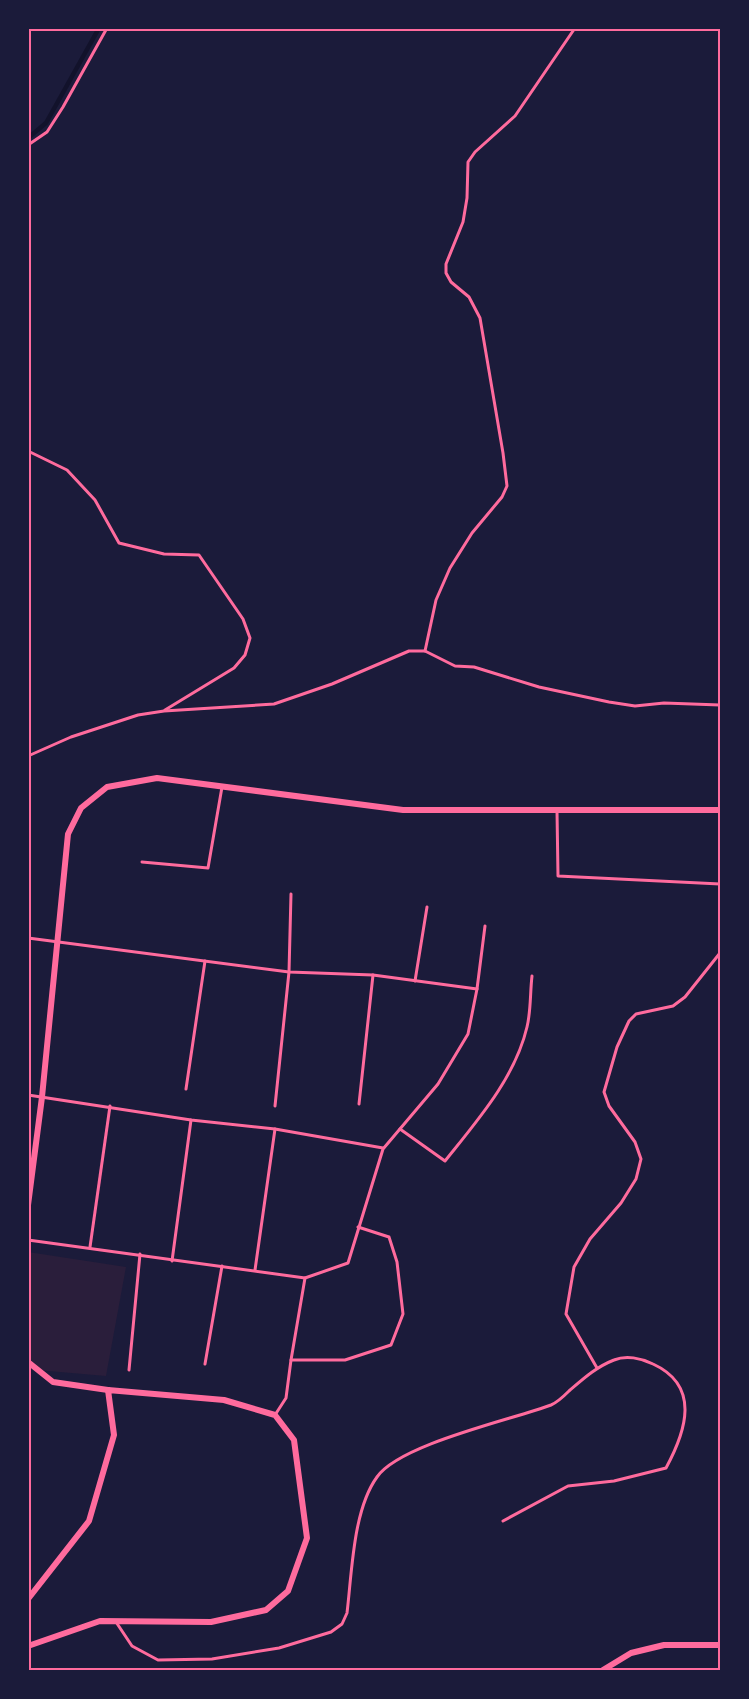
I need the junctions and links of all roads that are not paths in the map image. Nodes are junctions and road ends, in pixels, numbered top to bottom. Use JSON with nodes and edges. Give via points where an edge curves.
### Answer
{"nodes":[{"id":1,"x":107,"y":28,"type":"edge"},
{"id":2,"x":575,"y":28,"type":"edge"},
{"id":3,"x":28,"y":145,"type":"edge"},
{"id":4,"x":28,"y":451,"type":"edge"},
{"id":5,"x":425,"y":651,"type":"junction"},
{"id":6,"x":720,"y":705,"type":"edge"},
{"id":7,"x":164,"y":711,"type":"junction"},
{"id":8,"x":28,"y":756,"type":"edge"},
{"id":9,"x":222,"y":787,"type":"junction"},
{"id":10,"x":557,"y":810,"type":"junction"},
{"id":11,"x":720,"y":810,"type":"edge"},
{"id":12,"x":142,"y":862,"type":"dead end"},
{"id":13,"x":720,"y":884,"type":"edge"},
{"id":14,"x":291,"y":894,"type":"dead end"},
{"id":15,"x":427,"y":907,"type":"dead end"},
{"id":16,"x":485,"y":926,"type":"dead end"},
{"id":17,"x":28,"y":938,"type":"edge"},
{"id":18,"x":57,"y":941,"type":"junction"},
{"id":19,"x":720,"y":953,"type":"edge"},
{"id":20,"x":205,"y":961,"type":"junction"},
{"id":21,"x":289,"y":972,"type":"junction"},
{"id":22,"x":373,"y":975,"type":"junction"},
{"id":23,"x":532,"y":976,"type":"dead end"},
{"id":24,"x":415,"y":981,"type":"junction"},
{"id":25,"x":477,"y":989,"type":"junction"},
{"id":26,"x":186,"y":1089,"type":"dead end"},
{"id":27,"x":28,"y":1095,"type":"edge"},
{"id":28,"x":42,"y":1096,"type":"junction"},
{"id":29,"x":359,"y":1104,"type":"dead end"},
{"id":30,"x":110,"y":1106,"type":"junction"},
{"id":31,"x":275,"y":1106,"type":"dead end"},
{"id":32,"x":191,"y":1120,"type":"junction"},
{"id":33,"x":275,"y":1129,"type":"junction"},
{"id":34,"x":400,"y":1129,"type":"junction"},
{"id":35,"x":383,"y":1149,"type":"junction"},
{"id":36,"x":28,"y":1205,"type":"edge"},
{"id":37,"x":358,"y":1227,"type":"junction"},
{"id":38,"x":28,"y":1240,"type":"edge"},
{"id":39,"x":90,"y":1248,"type":"junction"},
{"id":40,"x":140,"y":1254,"type":"junction"},
{"id":41,"x":172,"y":1261,"type":"junction"},
{"id":42,"x":222,"y":1266,"type":"junction"},
{"id":43,"x":255,"y":1270,"type":"junction"},
{"id":44,"x":305,"y":1278,"type":"junction"},
{"id":45,"x":291,"y":1360,"type":"junction"},
{"id":46,"x":28,"y":1362,"type":"edge"},
{"id":47,"x":205,"y":1364,"type":"dead end"},
{"id":48,"x":597,"y":1368,"type":"junction"},
{"id":49,"x":129,"y":1370,"type":"dead end"},
{"id":50,"x":108,"y":1390,"type":"junction"},
{"id":51,"x":275,"y":1415,"type":"junction"},
{"id":52,"x":502,"y":1521,"type":"dead end"},
{"id":53,"x":28,"y":1599,"type":"edge"},
{"id":54,"x":115,"y":1620,"type":"junction"},
{"id":55,"x":720,"y":1645,"type":"edge"},
{"id":56,"x":28,"y":1646,"type":"edge"},
{"id":57,"x":603,"y":1671,"type":"edge"}],
"edges":[{"from":1,"to":3,"type":"lane","via":[[47,132]]},
{"from":2,"to":5,"type":"lane","via":[[515,116],[468,162],[463,222],[446,273],[469,297],[480,318],[507,486],[450,568],[436,600]]},
{"from":4,"to":7,"type":"lane","via":[[67,470],[95,500],[119,543],[164,554],[199,555],[243,619],[250,638],[245,655],[234,668]]},
{"from":5,"to":6,"type":"lane","via":[[455,666],[474,667],[539,687],[609,702],[635,706]]},
{"from":5,"to":7,"type":"lane","via":[[409,651],[274,704]]},
{"from":7,"to":8,"type":"lane","via":[[105,724]]},
{"from":9,"to":10,"type":"street","via":[[403,810]]},
{"from":9,"to":12,"type":"lane","via":[[208,868]]},
{"from":9,"to":18,"type":"street","via":[[158,778],[107,787],[81,808],[68,834]]},
{"from":10,"to":11,"type":"street"},
{"from":10,"to":13,"type":"lane","via":[[558,876]]},
{"from":14,"to":21,"type":"lane"},
{"from":15,"to":24,"type":"lane"},
{"from":16,"to":25,"type":"lane"},
{"from":17,"to":18,"type":"lane"},
{"from":18,"to":20,"type":"lane"},
{"from":18,"to":28,"type":"street"},
{"from":19,"to":48,"type":"lane","via":[[685,997],[673,1006],[636,1014],[617,1047],[604,1092],[641,1159],[636,1179],[590,1239],[574,1267],[566,1314]]},
{"from":20,"to":21,"type":"lane"},
{"from":20,"to":26,"type":"lane"},
{"from":21,"to":22,"type":"lane"},
{"from":21,"to":31,"type":"lane"},
{"from":22,"to":24,"type":"lane"},
{"from":22,"to":29,"type":"lane"},
{"from":23,"to":34,"type":"lane","via":[[527,1027],[511,1068],[446,1161]]},
{"from":24,"to":25,"type":"lane"},
{"from":25,"to":34,"type":"lane","via":[[468,1034],[438,1084]]},
{"from":27,"to":28,"type":"lane"},
{"from":28,"to":30,"type":"lane"},
{"from":28,"to":36,"type":"street"},
{"from":30,"to":32,"type":"lane"},
{"from":30,"to":39,"type":"lane"},
{"from":32,"to":33,"type":"lane"},
{"from":32,"to":41,"type":"lane"},
{"from":33,"to":35,"type":"lane"},
{"from":33,"to":43,"type":"lane"},
{"from":34,"to":35,"type":"lane"},
{"from":35,"to":37,"type":"lane"},
{"from":37,"to":44,"type":"lane","via":[[348,1263]]},
{"from":37,"to":45,"type":"lane","via":[[389,1237],[397,1262],[403,1314],[391,1345],[345,1360]]},
{"from":38,"to":39,"type":"lane"},
{"from":39,"to":40,"type":"lane"},
{"from":40,"to":41,"type":"lane"},
{"from":40,"to":49,"type":"lane"},
{"from":41,"to":42,"type":"lane"},
{"from":42,"to":43,"type":"lane"},
{"from":42,"to":47,"type":"lane"},
{"from":43,"to":44,"type":"lane"},
{"from":44,"to":45,"type":"lane"},
{"from":45,"to":51,"type":"lane","via":[[286,1398]]},
{"from":46,"to":50,"type":"street","via":[[53,1382]]},
{"from":48,"to":52,"type":"lane","via":[[616,1359],[640,1358],[658,1366],[681,1389],[685,1420],[666,1468],[614,1481],[568,1486]]},
{"from":48,"to":54,"type":"lane","via":[[555,1404],[424,1446],[377,1476],[360,1510],[347,1613],[342,1624],[331,1632],[279,1648],[212,1659],[158,1660],[132,1646]]},
{"from":50,"to":51,"type":"street","via":[[224,1400]]},
{"from":50,"to":53,"type":"street","via":[[114,1435],[89,1521]]},
{"from":51,"to":54,"type":"street","via":[[294,1440],[307,1538],[288,1591],[266,1610],[211,1622]]},
{"from":54,"to":56,"type":"street","via":[[100,1621]]},
{"from":55,"to":57,"type":"street","via":[[664,1645],[631,1653]]}]}
